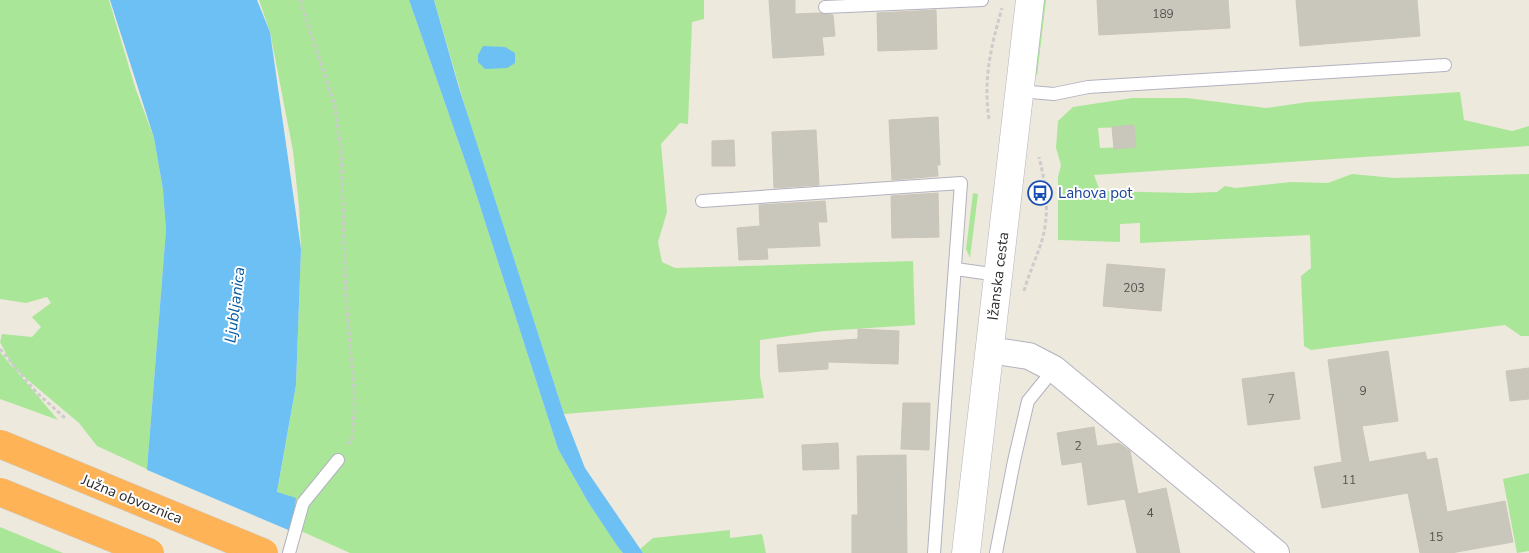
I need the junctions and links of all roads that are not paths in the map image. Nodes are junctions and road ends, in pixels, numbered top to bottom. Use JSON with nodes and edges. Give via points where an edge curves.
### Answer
{"nodes":[{"id":1,"x":982,"y":0,"type":"edge"},
{"id":2,"x":1030,"y":0,"type":"edge"},
{"id":3,"x":825,"y":8,"type":"dead end"},
{"id":4,"x":1445,"y":65,"type":"dead end"},
{"id":5,"x":1019,"y":91,"type":"junction"},
{"id":6,"x":702,"y":201,"type":"dead end"},
{"id":7,"x":956,"y":269,"type":"junction"},
{"id":8,"x":998,"y":275,"type":"junction"},
{"id":9,"x":989,"y":350,"type":"junction"},
{"id":10,"x":1054,"y":369,"type":"junction"},
{"id":11,"x":0,"y":444,"type":"edge"},
{"id":12,"x":338,"y":460,"type":"road end"},
{"id":13,"x":0,"y":492,"type":"edge"},
{"id":14,"x":150,"y":553,"type":"edge"},
{"id":15,"x":264,"y":553,"type":"edge"},
{"id":16,"x":289,"y":553,"type":"edge"},
{"id":17,"x":934,"y":553,"type":"edge"},
{"id":18,"x":966,"y":553,"type":"edge"},
{"id":19,"x":996,"y":553,"type":"edge"},
{"id":20,"x":1276,"y":553,"type":"edge"}],
"edges":[{"from":1,"to":3,"type":"lane"},
{"from":2,"to":5,"type":"main road","name":"Ižanska cesta"},
{"from":4,"to":5,"type":"lane","via":[[1088,87],[1054,94]]},
{"from":5,"to":8,"type":"main road","name":"Ižanska cesta"},
{"from":6,"to":7,"type":"lane","via":[[961,183]]},
{"from":7,"to":8,"type":"lane"},
{"from":7,"to":17,"type":"lane"},
{"from":8,"to":9,"type":"main road","name":"Ižanska cesta"},
{"from":9,"to":10,"type":"street","via":[[1029,356]]},
{"from":9,"to":18,"type":"main road","name":"Ižanska cesta"},
{"from":10,"to":19,"type":"lane","via":[[1028,401]]},
{"from":10,"to":20,"type":"street"},
{"from":11,"to":15,"type":"highway","name":"Južna obvoznica","bridge":true},
{"from":12,"to":16,"type":"lane","via":[[303,503]]},
{"from":13,"to":14,"type":"highway","bridge":true}]}
